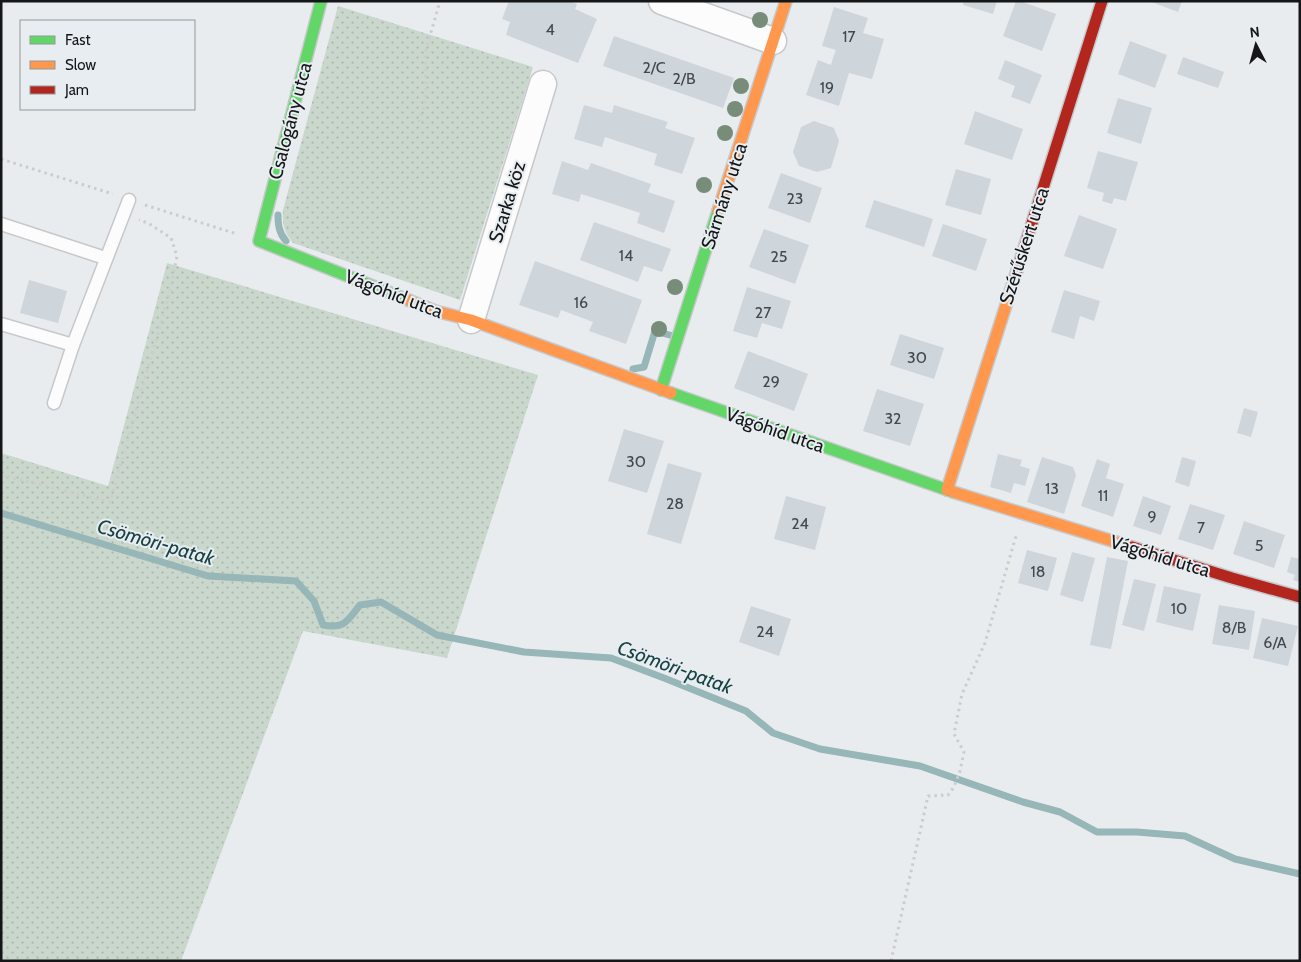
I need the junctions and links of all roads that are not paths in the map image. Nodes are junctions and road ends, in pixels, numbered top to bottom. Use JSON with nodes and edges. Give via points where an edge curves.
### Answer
{"nodes":[{"id":1,"x":321,"y":1,"type":"edge"},
{"id":2,"x":662,"y":1,"type":"edge"},
{"id":3,"x":786,"y":1,"type":"edge"},
{"id":4,"x":1102,"y":1,"type":"edge"},
{"id":5,"x":773,"y":42,"type":"junction"},
{"id":6,"x":543,"y":84,"type":"dead end"},
{"id":7,"x":129,"y":200,"type":"dead end"},
{"id":8,"x":1,"y":224,"type":"edge"},
{"id":9,"x":259,"y":241,"type":"joint"},
{"id":10,"x":105,"y":258,"type":"junction"},
{"id":11,"x":471,"y":320,"type":"junction"},
{"id":12,"x":1,"y":324,"type":"edge"},
{"id":13,"x":72,"y":345,"type":"junction"},
{"id":14,"x":661,"y":390,"type":"junction"},
{"id":15,"x":54,"y":403,"type":"dead end"},
{"id":16,"x":947,"y":490,"type":"junction"},
{"id":17,"x":1300,"y":596,"type":"edge"}],
"edges":[{"from":1,"to":9,"type":"street","name":"Csalogány utca"},
{"from":2,"to":5,"type":"street"},
{"from":3,"to":5,"type":"street","name":"Sármány utca"},
{"from":4,"to":16,"type":"street","name":"Szérűskert utca"},
{"from":5,"to":14,"type":"street","name":"Sármány utca"},
{"from":6,"to":11,"type":"street","name":"Szarka köz"},
{"from":7,"to":10,"type":"lane"},
{"from":8,"to":10,"type":"lane"},
{"from":9,"to":11,"type":"street","name":"Vágóhíd utca","via":[[435,311]]},
{"from":10,"to":13,"type":"lane"},
{"from":11,"to":14,"type":"street","name":"Vágóhíd utca"},
{"from":12,"to":13,"type":"lane"},
{"from":13,"to":15,"type":"lane"},
{"from":14,"to":16,"type":"street","name":"Vágóhíd utca"},
{"from":16,"to":17,"type":"street","name":"Vágóhíd utca"}]}
